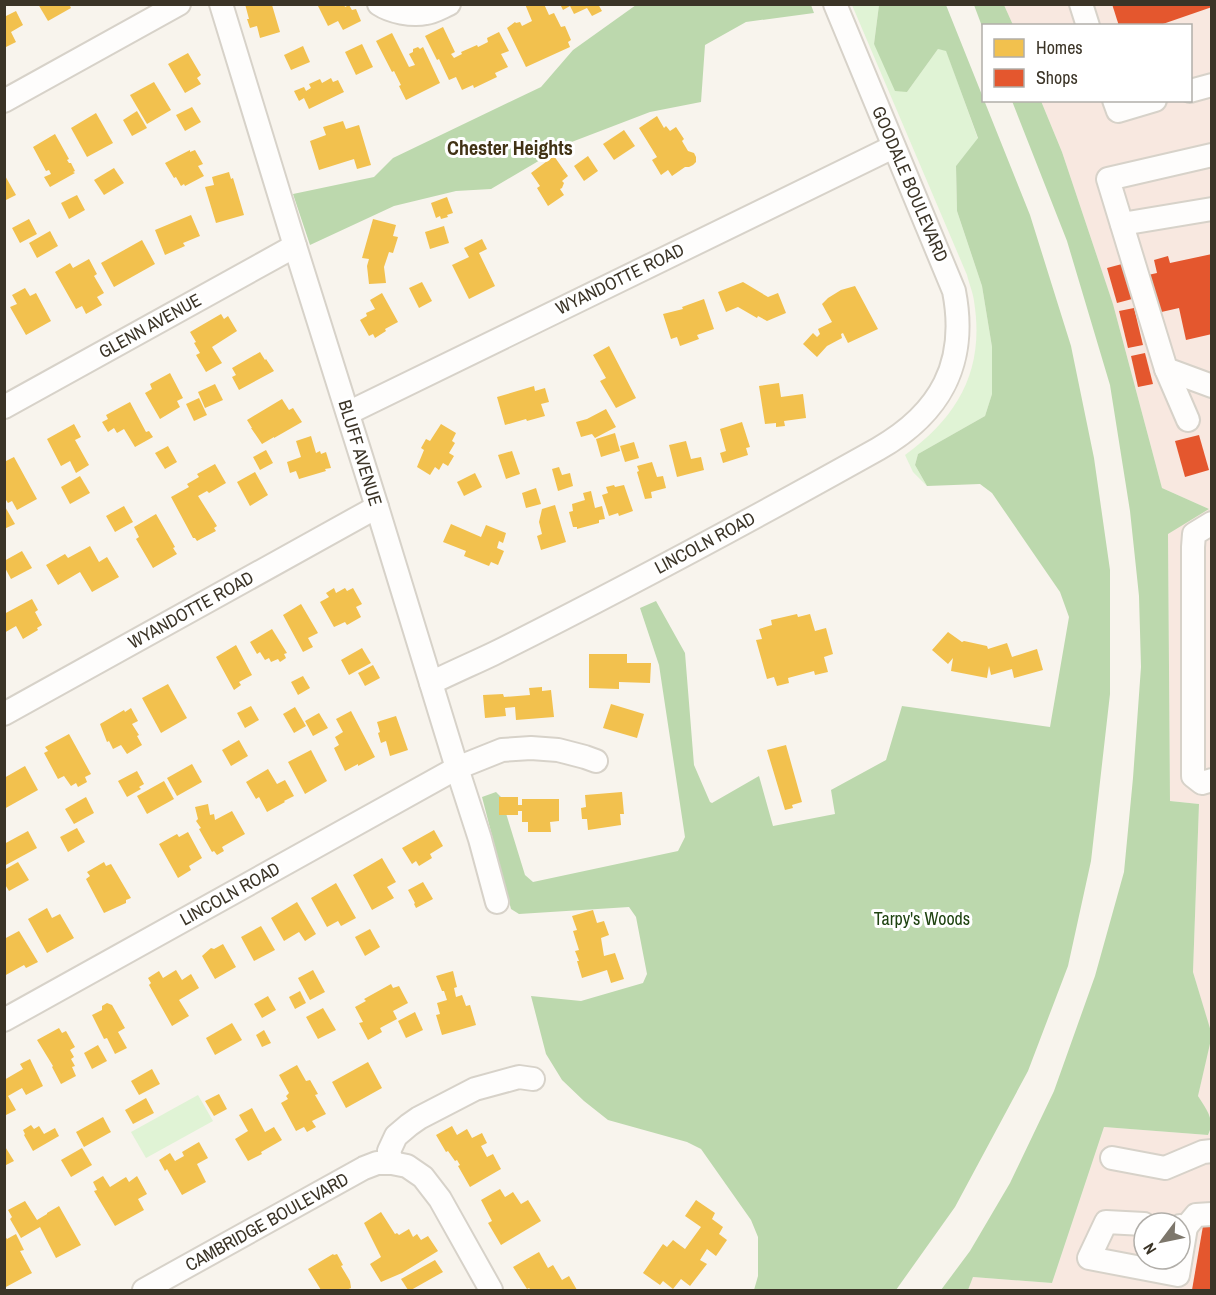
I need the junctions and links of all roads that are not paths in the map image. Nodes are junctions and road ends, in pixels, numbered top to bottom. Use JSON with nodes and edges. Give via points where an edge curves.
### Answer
{"nodes":[{"id":1,"x":179,"y":4,"type":"edge"},
{"id":2,"x":222,"y":4,"type":"edge"},
{"id":3,"x":379,"y":4,"type":"edge"},
{"id":4,"x":448,"y":4,"type":"edge"},
{"id":5,"x":835,"y":4,"type":"edge"},
{"id":6,"x":1081,"y":4,"type":"edge"},
{"id":7,"x":1087,"y":24,"type":"edge"},
{"id":8,"x":1212,"y":85,"type":"edge"},
{"id":9,"x":1192,"y":91,"type":"edge"},
{"id":10,"x":4,"y":101,"type":"edge"},
{"id":11,"x":1115,"y":102,"type":"edge"},
{"id":12,"x":1148,"y":102,"type":"edge"},
{"id":13,"x":893,"y":147,"type":"junction"},
{"id":14,"x":1212,"y":155,"type":"edge"},
{"id":15,"x":1212,"y":209,"type":"edge"},
{"id":16,"x":1122,"y":224,"type":"junction"},
{"id":17,"x":295,"y":246,"type":"junction"},
{"id":18,"x":951,"y":369,"type":"joint"},
{"id":19,"x":1166,"y":369,"type":"junction"},
{"id":20,"x":1212,"y":386,"type":"edge"},
{"id":21,"x":4,"y":407,"type":"edge"},
{"id":22,"x":348,"y":413,"type":"junction"},
{"id":23,"x":1188,"y":420,"type":"dead end"},
{"id":24,"x":377,"y":507,"type":"junction"},
{"id":25,"x":1212,"y":523,"type":"edge"},
{"id":26,"x":431,"y":683,"type":"junction"},
{"id":27,"x":4,"y":714,"type":"edge"},
{"id":28,"x":596,"y":761,"type":"dead end"},
{"id":29,"x":457,"y":768,"type":"junction"},
{"id":30,"x":1212,"y":780,"type":"edge"},
{"id":31,"x":497,"y":902,"type":"dead end"},
{"id":32,"x":4,"y":1020,"type":"edge"},
{"id":33,"x":533,"y":1079,"type":"dead end"},
{"id":34,"x":1212,"y":1151,"type":"edge"},
{"id":35,"x":1112,"y":1158,"type":"dead end"},
{"id":36,"x":392,"y":1163,"type":"junction"},
{"id":37,"x":1212,"y":1214,"type":"edge"},
{"id":38,"x":1192,"y":1219,"type":"edge"},
{"id":39,"x":1132,"y":1223,"type":"edge"},
{"id":40,"x":1132,"y":1266,"type":"edge"},
{"id":41,"x":1157,"y":1271,"type":"edge"},
{"id":42,"x":1178,"y":1271,"type":"edge"},
{"id":43,"x":144,"y":1290,"type":"edge"},
{"id":44,"x":491,"y":1290,"type":"edge"}],
"edges":[{"from":1,"to":10,"type":"street"},
{"from":2,"to":17,"type":"street","name":"BLUFF AVENUE"},
{"from":3,"to":4,"type":"street","via":[[406,14],[427,13]]},
{"from":5,"to":13,"type":"street","name":"GOODALE BOULEVARD"},
{"from":6,"to":7,"type":"street"},
{"from":8,"to":9,"type":"street"},
{"from":11,"to":12,"type":"street","via":[[1118,111]]},
{"from":13,"to":18,"type":"street","name":"GOODALE BOULEVARD","via":[[954,291],[958,327]]},
{"from":13,"to":22,"type":"street","name":"WYANDOTTE ROAD"},
{"from":14,"to":16,"type":"street","via":[[1108,179]]},
{"from":15,"to":16,"type":"street"},
{"from":16,"to":19,"type":"street"},
{"from":17,"to":21,"type":"street","name":"GLENN AVENUE"},
{"from":17,"to":22,"type":"street","name":"BLUFF AVENUE"},
{"from":18,"to":26,"type":"street","name":"LINCOLN ROAD","via":[[930,407],[891,441],[723,534]]},
{"from":19,"to":20,"type":"street"},
{"from":19,"to":23,"type":"street"},
{"from":22,"to":24,"type":"street","name":"BLUFF AVENUE"},
{"from":24,"to":26,"type":"street","name":"BLUFF AVENUE"},
{"from":24,"to":27,"type":"street","name":"WYANDOTTE ROAD"},
{"from":25,"to":30,"type":"street","via":[[1194,534],[1193,776],[1202,783]]},
{"from":26,"to":29,"type":"street","name":"BLUFF AVENUE"},
{"from":28,"to":29,"type":"street","name":"LINCOLN ROAD","via":[[558,750],[521,748],[502,750]]},
{"from":29,"to":31,"type":"street","name":"BLUFF AVENUE"},
{"from":29,"to":32,"type":"street","name":"LINCOLN ROAD"},
{"from":33,"to":36,"type":"street","via":[[519,1077],[475,1089],[419,1118],[396,1136],[389,1151]]},
{"from":34,"to":35,"type":"street","via":[[1165,1168]]},
{"from":36,"to":43,"type":"street","name":"CAMBRIDGE BOULEVARD","via":[[364,1168]]},
{"from":36,"to":44,"type":"street","via":[[407,1166],[423,1177],[440,1199]]},
{"from":37,"to":38,"type":"street"},
{"from":39,"to":40,"type":"street","via":[[1106,1222],[1089,1258]]},
{"from":41,"to":42,"type":"street","via":[[1178,1275]]}]}
